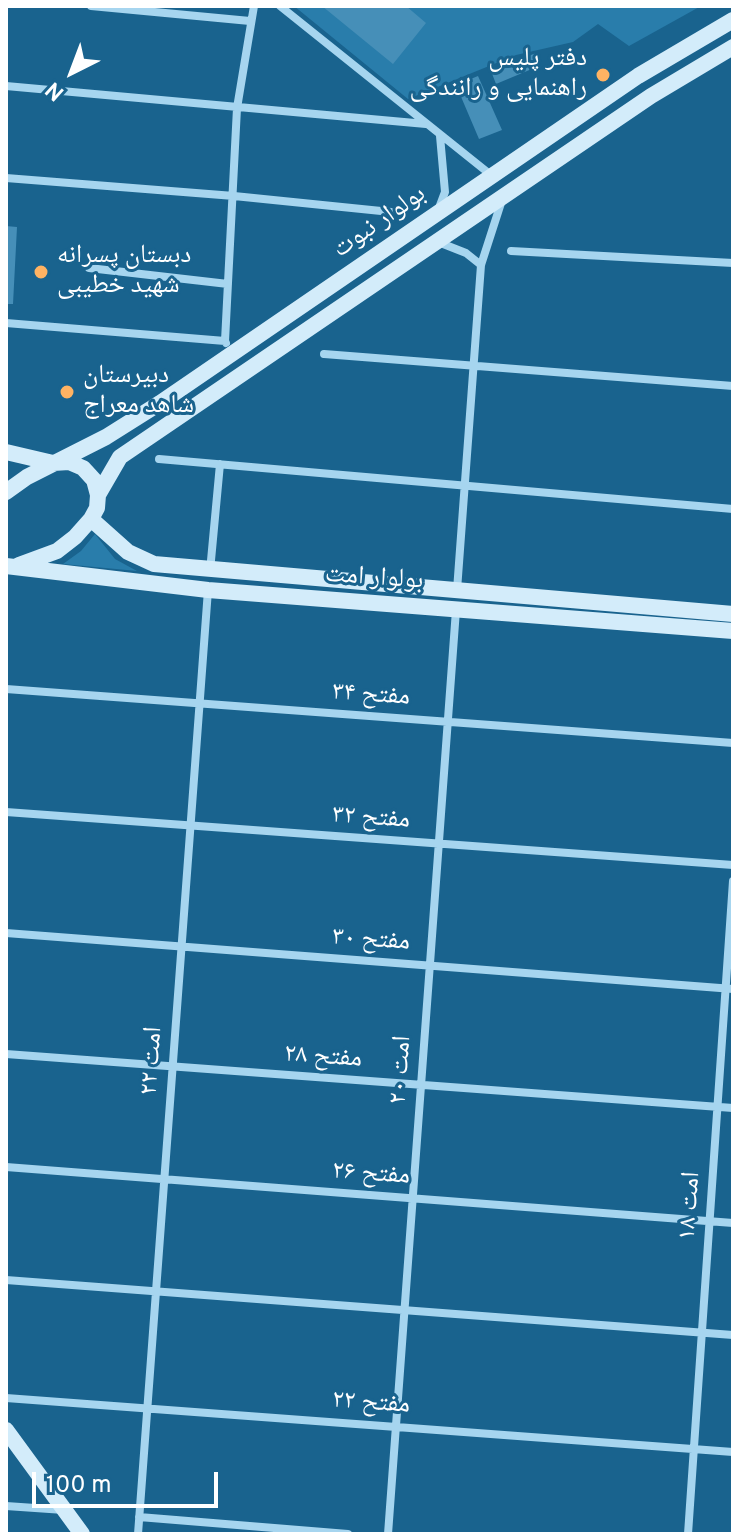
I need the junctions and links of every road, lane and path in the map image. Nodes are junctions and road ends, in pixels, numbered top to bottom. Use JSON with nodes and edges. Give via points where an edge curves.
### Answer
{"nodes":[{"id":1,"x":91,"y":6,"type":"edge"},
{"id":2,"x":254,"y":6,"type":"edge"},
{"id":3,"x":280,"y":6,"type":"edge"},
{"id":4,"x":733,"y":20,"type":"edge"},
{"id":5,"x":250,"y":21,"type":"junction"},
{"id":6,"x":733,"y":47,"type":"edge"},
{"id":7,"x":6,"y":86,"type":"edge"},
{"id":8,"x":237,"y":108,"type":"junction"},
{"id":9,"x":426,"y":124,"type":"junction"},
{"id":10,"x":439,"y":135,"type":"junction"},
{"id":11,"x":492,"y":176,"type":"junction"},
{"id":12,"x":6,"y":178,"type":"edge"},
{"id":13,"x":234,"y":196,"type":"junction"},
{"id":14,"x":502,"y":198,"type":"junction"},
{"id":15,"x":391,"y":212,"type":"dead end"},
{"id":16,"x":435,"y":214,"type":"junction"},
{"id":17,"x":438,"y":242,"type":"junction"},
{"id":18,"x":511,"y":251,"type":"dead end"},
{"id":19,"x":733,"y":263,"type":"edge"},
{"id":20,"x":481,"y":265,"type":"junction"},
{"id":21,"x":89,"y":268,"type":"dead end"},
{"id":22,"x":228,"y":284,"type":"junction"},
{"id":23,"x":6,"y":323,"type":"edge"},
{"id":24,"x":229,"y":347,"type":"junction"},
{"id":25,"x":324,"y":354,"type":"dead end"},
{"id":26,"x":473,"y":366,"type":"junction"},
{"id":27,"x":733,"y":386,"type":"edge"},
{"id":28,"x":6,"y":452,"type":"edge"},
{"id":29,"x":159,"y":459,"type":"dead end"},
{"id":30,"x":53,"y":463,"type":"junction"},
{"id":31,"x":220,"y":464,"type":"junction"},
{"id":32,"x":464,"y":484,"type":"junction"},
{"id":33,"x":6,"y":492,"type":"edge"},
{"id":34,"x":98,"y":495,"type":"junction"},
{"id":35,"x":733,"y":509,"type":"edge"},
{"id":36,"x":91,"y":519,"type":"junction"},
{"id":37,"x":8,"y":567,"type":"edge"},
{"id":38,"x":210,"y":571,"type":"junction"},
{"id":39,"x":208,"y":590,"type":"junction"},
{"id":40,"x":457,"y":591,"type":"junction"},
{"id":41,"x":456,"y":609,"type":"junction"},
{"id":42,"x":733,"y":614,"type":"edge"},
{"id":43,"x":733,"y":631,"type":"edge"},
{"id":44,"x":6,"y":689,"type":"edge"},
{"id":45,"x":200,"y":704,"type":"junction"},
{"id":46,"x":448,"y":722,"type":"junction"},
{"id":47,"x":733,"y":743,"type":"edge"},
{"id":48,"x":6,"y":812,"type":"edge"},
{"id":49,"x":191,"y":826,"type":"junction"},
{"id":50,"x":439,"y":844,"type":"junction"},
{"id":51,"x":733,"y":865,"type":"edge"},
{"id":52,"x":733,"y":881,"type":"edge"},
{"id":53,"x":6,"y":933,"type":"edge"},
{"id":54,"x":182,"y":947,"type":"junction"},
{"id":55,"x":430,"y":966,"type":"junction"},
{"id":56,"x":729,"y":989,"type":"edge"},
{"id":57,"x":6,"y":1054,"type":"edge"},
{"id":58,"x":173,"y":1066,"type":"junction"},
{"id":59,"x":421,"y":1085,"type":"junction"},
{"id":60,"x":717,"y":1107,"type":"junction"},
{"id":61,"x":733,"y":1108,"type":"edge"},
{"id":62,"x":6,"y":1167,"type":"edge"},
{"id":63,"x":164,"y":1179,"type":"junction"},
{"id":64,"x":412,"y":1198,"type":"junction"},
{"id":65,"x":710,"y":1221,"type":"junction"},
{"id":66,"x":733,"y":1223,"type":"edge"},
{"id":67,"x":6,"y":1280,"type":"edge"},
{"id":68,"x":156,"y":1292,"type":"junction"},
{"id":69,"x":404,"y":1310,"type":"junction"},
{"id":70,"x":702,"y":1333,"type":"junction"},
{"id":71,"x":733,"y":1335,"type":"edge"},
{"id":72,"x":6,"y":1398,"type":"edge"},
{"id":73,"x":148,"y":1407,"type":"junction"},
{"id":74,"x":396,"y":1426,"type":"junction"},
{"id":75,"x":6,"y":1430,"type":"edge"},
{"id":76,"x":694,"y":1449,"type":"junction"},
{"id":77,"x":733,"y":1452,"type":"edge"},
{"id":78,"x":6,"y":1506,"type":"edge"},
{"id":79,"x":64,"y":1510,"type":"junction"},
{"id":80,"x":139,"y":1517,"type":"junction"},
{"id":81,"x":82,"y":1534,"type":"edge"},
{"id":82,"x":138,"y":1534,"type":"edge"},
{"id":83,"x":348,"y":1534,"type":"edge"},
{"id":84,"x":388,"y":1534,"type":"edge"},
{"id":85,"x":688,"y":1534,"type":"edge"}],
"edges":[{"from":1,"to":5,"type":"street"},
{"from":2,"to":5,"type":"street"},
{"from":3,"to":9,"type":"street"},
{"from":4,"to":11,"type":"main road","name":"بولوار نبوت","via":[[638,76]]},
{"from":5,"to":8,"type":"street"},
{"from":6,"to":14,"type":"main road","name":"بولوار نبوت"},
{"from":7,"to":8,"type":"street"},
{"from":8,"to":9,"type":"street"},
{"from":8,"to":13,"type":"street"},
{"from":9,"to":10,"type":"street"},
{"from":10,"to":11,"type":"street"},
{"from":10,"to":16,"type":"street","via":[[445,192]]},
{"from":11,"to":16,"type":"main road","name":"بولوار نبوت"},
{"from":12,"to":13,"type":"street"},
{"from":13,"to":15,"type":"street"},
{"from":13,"to":22,"type":"street"},
{"from":14,"to":17,"type":"main road","name":"بولوار نبوت"},
{"from":14,"to":20,"type":"street"},
{"from":16,"to":24,"type":"main road","name":"بولوار نبوت"},
{"from":17,"to":20,"type":"street"},
{"from":17,"to":34,"type":"main road","name":"بولوار نبوت","via":[[120,457]]},
{"from":18,"to":19,"type":"street"},
{"from":20,"to":26,"type":"street"},
{"from":21,"to":22,"type":"street"},
{"from":22,"to":24,"type":"street"},
{"from":23,"to":24,"type":"street"},
{"from":24,"to":30,"type":"main road","name":"بولوار نبوت","via":[[106,437]]},
{"from":25,"to":26,"type":"street"},
{"from":26,"to":27,"type":"street"},
{"from":26,"to":32,"type":"street"},
{"from":28,"to":30,"type":"main road"},
{"from":29,"to":31,"type":"street"},
{"from":30,"to":33,"type":"main road","name":"بولوار نبوت"},
{"from":30,"to":34,"type":"main road","via":[[83,468]]},
{"from":31,"to":32,"type":"street"},
{"from":31,"to":38,"type":"street"},
{"from":32,"to":35,"type":"street"},
{"from":32,"to":40,"type":"street"},
{"from":34,"to":36,"type":"main road","name":"بولوار نبوت"},
{"from":36,"to":37,"type":"main road","via":[[57,551]]},
{"from":36,"to":38,"type":"main road","name":"بولوار امت","via":[[128,552],[154,564]]},
{"from":37,"to":39,"type":"main road","name":"بولوار امت"},
{"from":38,"to":40,"type":"main road","name":"بولوار امت"},
{"from":39,"to":41,"type":"main road","name":"بولوار امت"},
{"from":39,"to":45,"type":"street","name":"امت ۲۲"},
{"from":40,"to":42,"type":"main road","name":"بولوار امت"},
{"from":41,"to":43,"type":"main road","name":"بولوار امت"},
{"from":41,"to":46,"type":"street","name":"امت ۲۰"},
{"from":44,"to":45,"type":"street","name":"مفتح ۳۴"},
{"from":45,"to":46,"type":"street","name":"مفتح ۳۴"},
{"from":45,"to":49,"type":"street","name":"امت ۲۲"},
{"from":46,"to":47,"type":"street","name":"مفتح ۳۴"},
{"from":46,"to":50,"type":"street","name":"امت ۲۰"},
{"from":48,"to":49,"type":"street","name":"مفتح ۳۲"},
{"from":49,"to":50,"type":"street","name":"مفتح ۳۲"},
{"from":49,"to":54,"type":"street","name":"امت ۲۲"},
{"from":50,"to":51,"type":"street","name":"مفتح ۳۲"},
{"from":50,"to":55,"type":"street","name":"امت ۲۰"},
{"from":52,"to":56,"type":"street","name":"امت ۱۸"},
{"from":53,"to":54,"type":"street","name":"مفتح ۳۰"},
{"from":54,"to":55,"type":"street","name":"مفتح ۳۰"},
{"from":54,"to":58,"type":"street","name":"امت ۲۲"},
{"from":55,"to":56,"type":"street","name":"مفتح ۳۰"},
{"from":55,"to":59,"type":"street","name":"امت ۲۰"},
{"from":56,"to":60,"type":"street","name":"امت ۱۸"},
{"from":57,"to":58,"type":"street","name":"مفتح ۲۸"},
{"from":58,"to":59,"type":"street","name":"مفتح ۲۸"},
{"from":58,"to":63,"type":"street","name":"امت ۲۲"},
{"from":59,"to":60,"type":"street","name":"مفتح ۲۸"},
{"from":59,"to":64,"type":"street","name":"امت ۲۰"},
{"from":60,"to":61,"type":"street","name":"مفتح ۲۸"},
{"from":60,"to":65,"type":"street","name":"امت ۱۸"},
{"from":62,"to":63,"type":"street","name":"مفتح ۲۶"},
{"from":63,"to":64,"type":"street","name":"مفتح ۲۶"},
{"from":63,"to":68,"type":"street","name":"امت ۲۲"},
{"from":64,"to":65,"type":"street","name":"مفتح ۲۶"},
{"from":64,"to":69,"type":"street","name":"امت ۲۰"},
{"from":65,"to":66,"type":"street","name":"مفتح ۲۶"},
{"from":65,"to":70,"type":"street","name":"امت ۱۸"},
{"from":67,"to":68,"type":"street"},
{"from":68,"to":69,"type":"street"},
{"from":68,"to":73,"type":"street","name":"امت ۲۲"},
{"from":69,"to":70,"type":"street"},
{"from":69,"to":74,"type":"street","name":"امت ۲۰"},
{"from":70,"to":71,"type":"street"},
{"from":70,"to":76,"type":"street","name":"امت ۱۸"},
{"from":72,"to":73,"type":"street","name":"مفتح ۲۲"},
{"from":73,"to":74,"type":"street","name":"مفتح ۲۲"},
{"from":73,"to":80,"type":"street","name":"امت ۲۲"},
{"from":74,"to":76,"type":"street","name":"مفتح ۲۲"},
{"from":74,"to":84,"type":"street","name":"امت ۲۰"},
{"from":75,"to":79,"type":"main road"},
{"from":76,"to":77,"type":"street","name":"مفتح ۲۲"},
{"from":76,"to":85,"type":"street","name":"امت ۱۸"},
{"from":78,"to":79,"type":"street"},
{"from":79,"to":81,"type":"main road"},
{"from":80,"to":82,"type":"street","name":"امت ۲۲"},
{"from":80,"to":83,"type":"street"}]}
